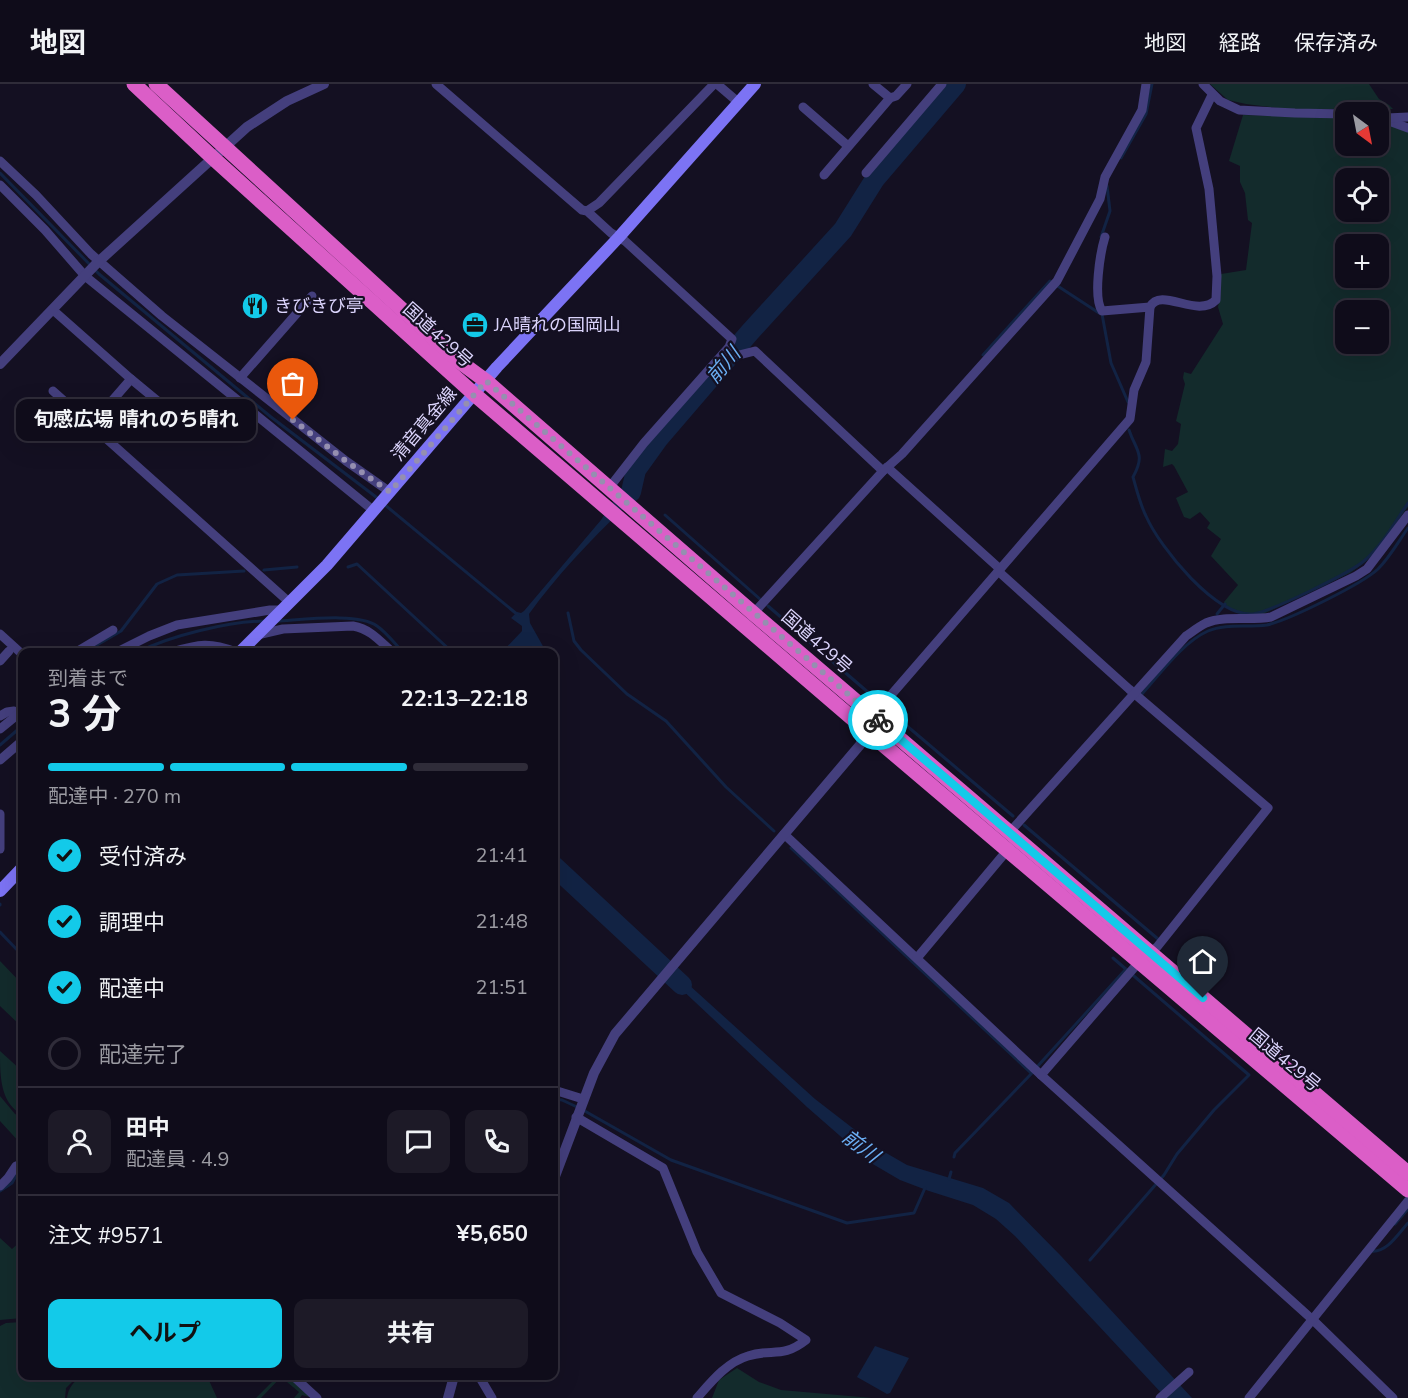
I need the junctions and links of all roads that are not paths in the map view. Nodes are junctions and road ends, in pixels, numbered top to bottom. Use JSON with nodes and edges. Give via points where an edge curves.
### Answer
{"nodes":[{"id":1,"x":134,"y":84,"type":"edge"},
{"id":2,"x":156,"y":84,"type":"edge"},
{"id":3,"x":324,"y":84,"type":"edge"},
{"id":4,"x":436,"y":84,"type":"edge"},
{"id":5,"x":715,"y":84,"type":"edge"},
{"id":6,"x":755,"y":84,"type":"edge"},
{"id":7,"x":873,"y":84,"type":"edge"},
{"id":8,"x":907,"y":84,"type":"edge"},
{"id":9,"x":942,"y":84,"type":"edge"},
{"id":10,"x":1146,"y":84,"type":"edge"},
{"id":11,"x":1203,"y":84,"type":"edge"},
{"id":12,"x":1212,"y":95,"type":"junction"},
{"id":13,"x":890,"y":98,"type":"junction"},
{"id":14,"x":738,"y":102,"type":"junction"},
{"id":15,"x":803,"y":107,"type":"dead end"},
{"id":16,"x":1335,"y":114,"type":"edge"},
{"id":17,"x":1389,"y":117,"type":"edge"},
{"id":18,"x":1408,"y":117,"type":"edge"},
{"id":19,"x":1389,"y":121,"type":"edge"},
{"id":20,"x":1408,"y":128,"type":"edge"},
{"id":21,"x":848,"y":146,"type":"junction"},
{"id":22,"x":225,"y":147,"type":"junction"},
{"id":23,"x":213,"y":158,"type":"junction"},
{"id":24,"x":0,"y":161,"type":"edge"},
{"id":25,"x":866,"y":173,"type":"dead end"},
{"id":26,"x":824,"y":175,"type":"dead end"},
{"id":27,"x":0,"y":185,"type":"edge"},
{"id":28,"x":587,"y":211,"type":"junction"},
{"id":29,"x":619,"y":237,"type":"junction"},
{"id":30,"x":1106,"y":237,"type":"dead end"},
{"id":31,"x":98,"y":262,"type":"junction"},
{"id":32,"x":87,"y":274,"type":"junction"},
{"id":33,"x":312,"y":296,"type":"dead end"},
{"id":34,"x":1150,"y":307,"type":"junction"},
{"id":35,"x":52,"y":310,"type":"junction"},
{"id":36,"x":739,"y":355,"type":"dead end"},
{"id":37,"x":0,"y":364,"type":"edge"},
{"id":38,"x":240,"y":378,"type":"junction"},
{"id":39,"x":131,"y":380,"type":"junction"},
{"id":40,"x":486,"y":381,"type":"junction"},
{"id":41,"x":54,"y":391,"type":"dead end"},
{"id":42,"x":474,"y":394,"type":"junction"},
{"id":43,"x":160,"y":403,"type":"dead end"},
{"id":44,"x":91,"y":425,"type":"junction"},
{"id":45,"x":885,"y":469,"type":"junction"},
{"id":46,"x":610,"y":489,"type":"junction"},
{"id":47,"x":388,"y":495,"type":"junction"},
{"id":48,"x":376,"y":509,"type":"junction"},
{"id":49,"x":628,"y":515,"type":"junction"},
{"id":50,"x":1408,"y":515,"type":"edge"},
{"id":51,"x":999,"y":570,"type":"junction"},
{"id":52,"x":282,"y":608,"type":"junction"},
{"id":53,"x":749,"y":619,"type":"junction"},
{"id":54,"x":113,"y":630,"type":"dead end"},
{"id":55,"x":0,"y":634,"type":"edge"},
{"id":56,"x":258,"y":634,"type":"junction"},
{"id":57,"x":83,"y":648,"type":"edge"},
{"id":58,"x":125,"y":648,"type":"edge"},
{"id":59,"x":194,"y":648,"type":"edge"},
{"id":60,"x":226,"y":648,"type":"edge"},
{"id":61,"x":242,"y":648,"type":"edge"},
{"id":62,"x":388,"y":648,"type":"edge"},
{"id":63,"x":18,"y":650,"type":"edge"},
{"id":64,"x":9,"y":651,"type":"dead end"},
{"id":65,"x":0,"y":661,"type":"edge"},
{"id":66,"x":1134,"y":693,"type":"junction"},
{"id":67,"x":18,"y":712,"type":"edge"},
{"id":68,"x":18,"y":714,"type":"edge"},
{"id":69,"x":0,"y":716,"type":"edge"},
{"id":70,"x":874,"y":717,"type":"junction"},
{"id":71,"x":0,"y":729,"type":"edge"},
{"id":72,"x":867,"y":731,"type":"junction"},
{"id":73,"x":18,"y":744,"type":"edge"},
{"id":74,"x":0,"y":760,"type":"edge"},
{"id":75,"x":0,"y":814,"type":"edge"},
{"id":76,"x":784,"y":834,"type":"junction"},
{"id":77,"x":1009,"y":841,"type":"junction"},
{"id":78,"x":0,"y":849,"type":"edge"},
{"id":79,"x":18,"y":871,"type":"edge"},
{"id":80,"x":3,"y":883,"type":"edge"},
{"id":81,"x":917,"y":958,"type":"junction"},
{"id":82,"x":1138,"y":965,"type":"junction"},
{"id":83,"x":1037,"y":1071,"type":"junction"},
{"id":84,"x":558,"y":1093,"type":"edge"},
{"id":85,"x":580,"y":1108,"type":"junction"},
{"id":86,"x":18,"y":1168,"type":"edge"},
{"id":87,"x":558,"y":1168,"type":"edge"},
{"id":88,"x":1408,"y":1173,"type":"edge"},
{"id":89,"x":0,"y":1186,"type":"edge"},
{"id":90,"x":1408,"y":1190,"type":"edge"},
{"id":91,"x":1408,"y":1201,"type":"edge"},
{"id":92,"x":1314,"y":1321,"type":"junction"},
{"id":93,"x":1187,"y":1373,"type":"dead end"},
{"id":94,"x":297,"y":1380,"type":"edge"},
{"id":95,"x":453,"y":1380,"type":"edge"},
{"id":96,"x":481,"y":1380,"type":"edge"},
{"id":97,"x":317,"y":1398,"type":"edge"},
{"id":98,"x":448,"y":1398,"type":"edge"},
{"id":99,"x":492,"y":1398,"type":"edge"},
{"id":100,"x":697,"y":1398,"type":"edge"},
{"id":101,"x":1161,"y":1398,"type":"edge"},
{"id":102,"x":1250,"y":1398,"type":"edge"},
{"id":103,"x":1393,"y":1398,"type":"edge"}],
"edges":[{"from":1,"to":23,"type":"highway","name":"国道429号"},
{"from":2,"to":22,"type":"highway","name":"国道429号"},
{"from":3,"to":22,"type":"street","via":[[265,113]]},
{"from":4,"to":28,"type":"street"},
{"from":5,"to":14,"type":"street"},
{"from":5,"to":28,"type":"street"},
{"from":6,"to":14,"type":"main road","name":"清音真金線"},
{"from":7,"to":13,"type":"street"},
{"from":8,"to":13,"type":"street"},
{"from":9,"to":25,"type":"street"},
{"from":10,"to":45,"type":"street","via":[[1142,110],[1105,177],[1101,199],[1054,284]]},
{"from":11,"to":12,"type":"street"},
{"from":12,"to":16,"type":"street","via":[[1239,110]]},
{"from":12,"to":34,"type":"street","via":[[1196,128],[1209,189],[1216,300],[1193,306],[1161,299]]},
{"from":13,"to":21,"type":"street"},
{"from":14,"to":29,"type":"main road","name":"清音真金線"},
{"from":15,"to":21,"type":"street"},
{"from":17,"to":18,"type":"street"},
{"from":19,"to":20,"type":"street"},
{"from":21,"to":26,"type":"street"},
{"from":22,"to":23,"type":"street"},
{"from":22,"to":40,"type":"highway","name":"国道429号","via":[[438,343]]},
{"from":23,"to":31,"type":"street"},
{"from":23,"to":42,"type":"highway","name":"国道429号"},
{"from":24,"to":31,"type":"street"},
{"from":27,"to":32,"type":"street"},
{"from":28,"to":29,"type":"street"},
{"from":29,"to":40,"type":"main road","name":"清音真金線"},
{"from":29,"to":46,"type":"street","via":[[732,339],[644,442]]},
{"from":30,"to":34,"type":"street","via":[[1098,305],[1102,311]]},
{"from":31,"to":32,"type":"street"},
{"from":31,"to":38,"type":"street"},
{"from":32,"to":35,"type":"street"},
{"from":32,"to":48,"type":"street"},
{"from":33,"to":38,"type":"street"},
{"from":34,"to":51,"type":"street","via":[[1146,362],[1134,390],[1130,419]]},
{"from":35,"to":37,"type":"street"},
{"from":35,"to":39,"type":"street"},
{"from":36,"to":45,"type":"street","via":[[755,351]]},
{"from":38,"to":47,"type":"street"},
{"from":39,"to":43,"type":"street"},
{"from":39,"to":44,"type":"street"},
{"from":40,"to":42,"type":"main road","name":"清音真金線"},
{"from":40,"to":46,"type":"highway","name":"国道429号"},
{"from":41,"to":44,"type":"street"},
{"from":42,"to":47,"type":"main road","name":"清音真金線"},
{"from":42,"to":49,"type":"highway","name":"国道429号","via":[[602,503]]},
{"from":44,"to":52,"type":"street"},
{"from":45,"to":51,"type":"street"},
{"from":45,"to":53,"type":"street"},
{"from":46,"to":49,"type":"highway","name":"国道429号"},
{"from":47,"to":48,"type":"main road","name":"清音真金線"},
{"from":48,"to":52,"type":"main road","name":"清音真金線","via":[[327,565]]},
{"from":49,"to":53,"type":"highway","name":"国道429号"},
{"from":50,"to":66,"type":"street","via":[[1375,561],[1356,576],[1271,617],[1207,623],[1186,636]]},
{"from":51,"to":66,"type":"street"},
{"from":51,"to":70,"type":"street"},
{"from":52,"to":56,"type":"main road","name":"清音真金線"},
{"from":52,"to":58,"type":"street","via":[[177,625]]},
{"from":53,"to":70,"type":"highway","name":"国道429号"},
{"from":53,"to":72,"type":"highway","name":"国道429号"},
{"from":54,"to":57,"type":"street"},
{"from":55,"to":63,"type":"street"},
{"from":56,"to":61,"type":"main road","name":"清音真金線"},
{"from":56,"to":62,"type":"street","via":[[353,626],[372,633]]},
{"from":59,"to":60,"type":"street","via":[[215,644]]},
{"from":64,"to":65,"type":"street"},
{"from":66,"to":77,"type":"street"},
{"from":66,"to":82,"type":"street","via":[[1268,808]]},
{"from":67,"to":69,"type":"street"},
{"from":68,"to":71,"type":"street"},
{"from":70,"to":72,"type":"street"},
{"from":70,"to":77,"type":"highway","name":"国道429号"},
{"from":72,"to":76,"type":"street","via":[[860,745]]},
{"from":72,"to":77,"type":"highway","name":"国道429号"},
{"from":73,"to":74,"type":"street"},
{"from":75,"to":78,"type":"street"},
{"from":76,"to":81,"type":"street"},
{"from":76,"to":85,"type":"street","via":[[615,1034]]},
{"from":77,"to":81,"type":"street"},
{"from":77,"to":82,"type":"highway","name":"国道429号"},
{"from":79,"to":80,"type":"main road"},
{"from":81,"to":83,"type":"street"},
{"from":82,"to":83,"type":"street"},
{"from":82,"to":88,"type":"highway","name":"国道429号"},
{"from":82,"to":90,"type":"highway","name":"国道429号"},
{"from":83,"to":92,"type":"street"},
{"from":84,"to":85,"type":"street"},
{"from":85,"to":87,"type":"street"},
{"from":85,"to":100,"type":"street","via":[[663,1168],[697,1252],[721,1293],[806,1340],[794,1350],[739,1360]]},
{"from":86,"to":89,"type":"street"},
{"from":91,"to":92,"type":"street"},
{"from":92,"to":102,"type":"street"},
{"from":92,"to":103,"type":"street"},
{"from":93,"to":101,"type":"street"},
{"from":94,"to":97,"type":"street"},
{"from":95,"to":98,"type":"street"},
{"from":96,"to":99,"type":"street"}]}
